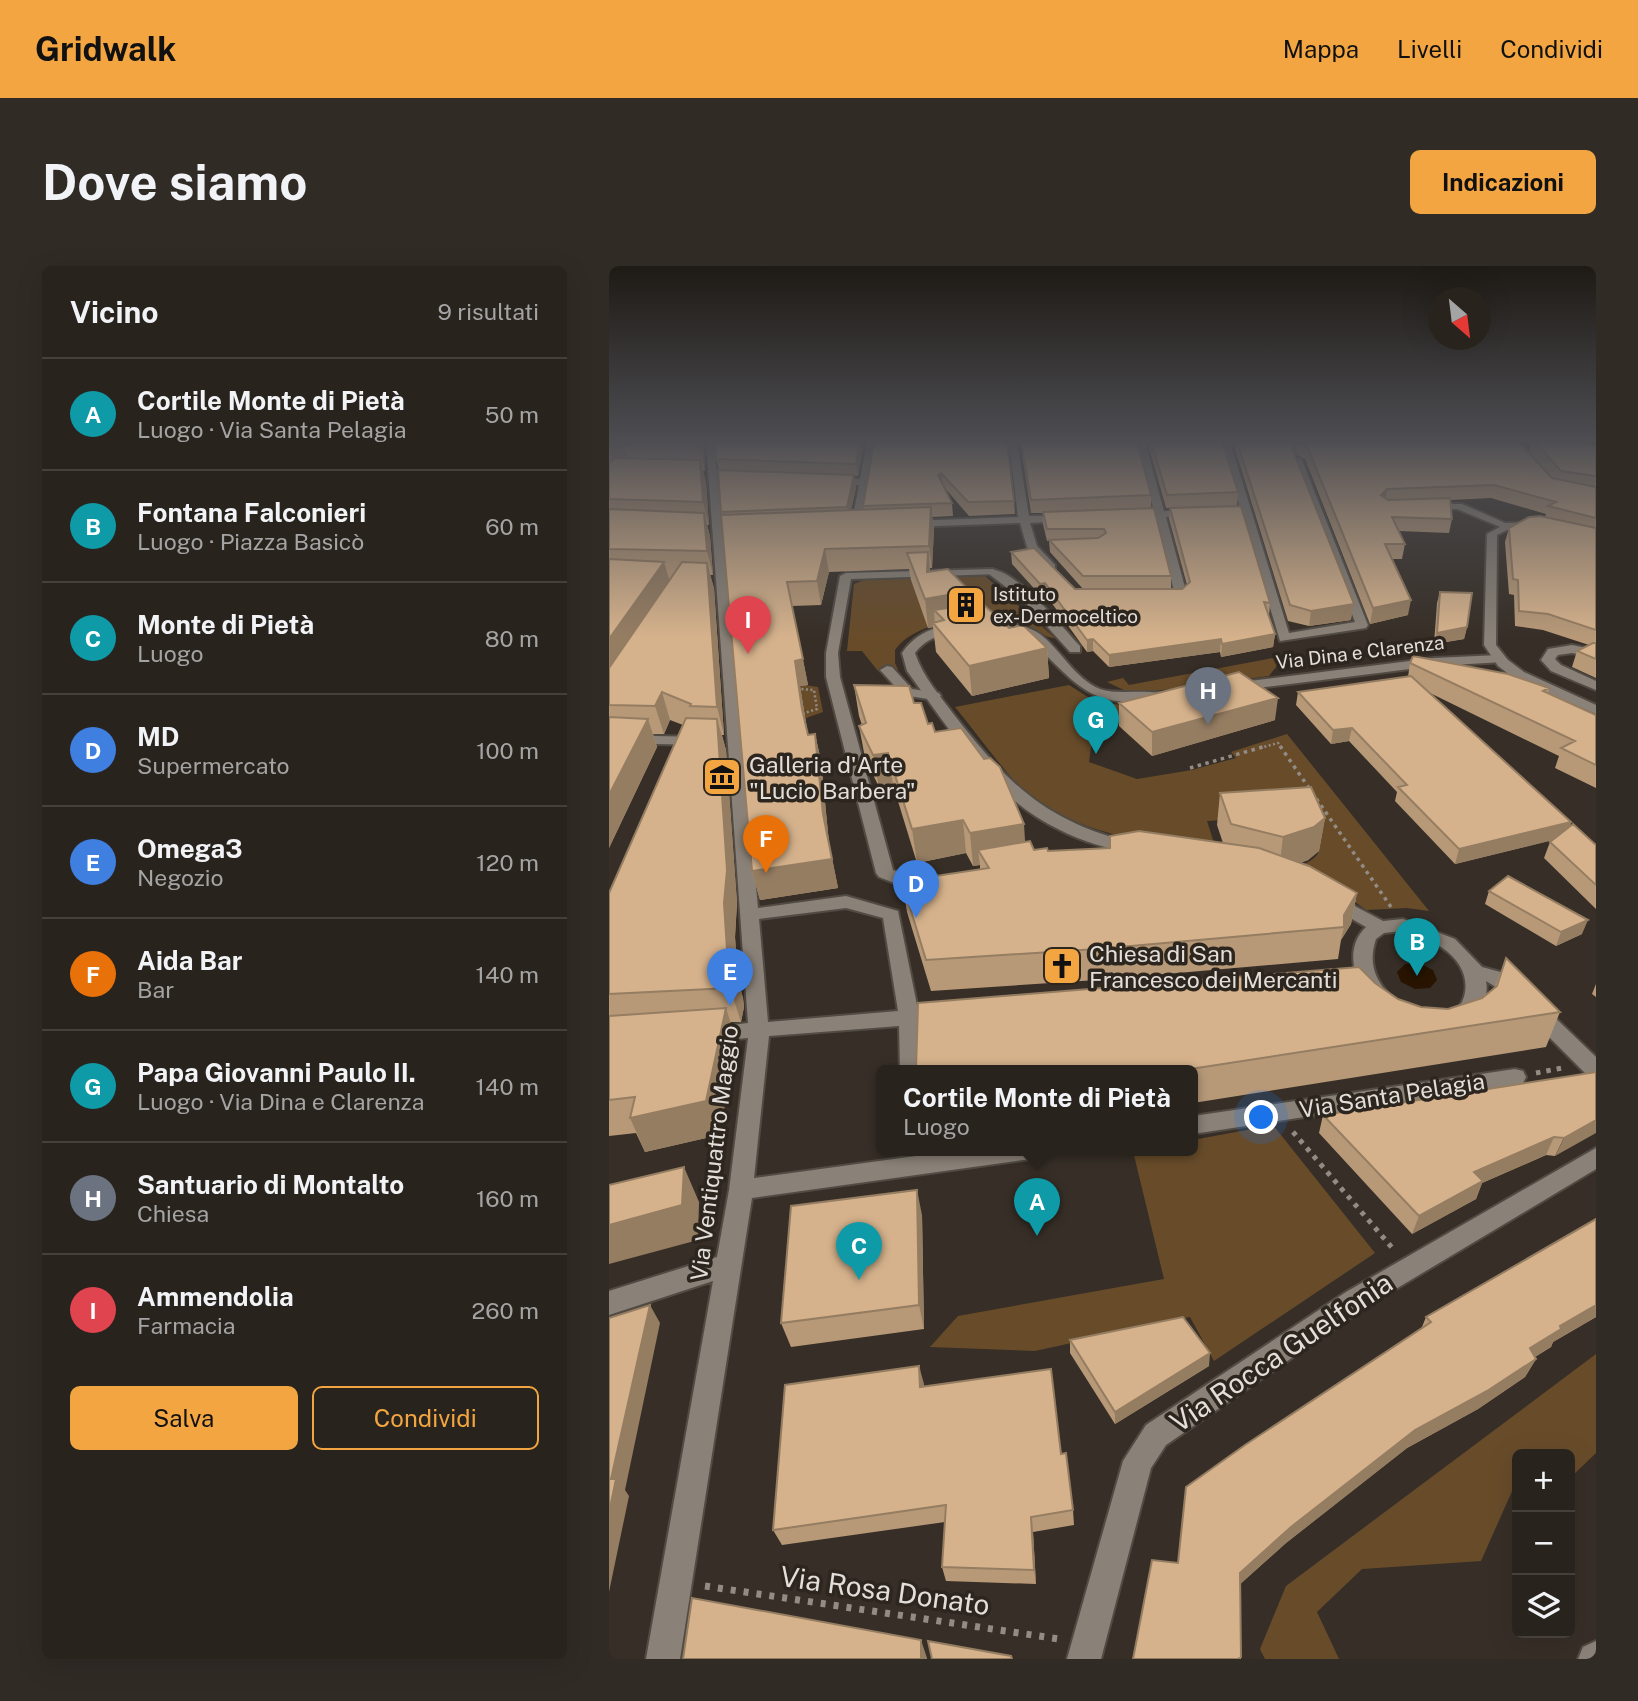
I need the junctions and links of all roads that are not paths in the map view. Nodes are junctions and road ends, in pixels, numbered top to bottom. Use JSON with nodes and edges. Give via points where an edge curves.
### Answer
{"nodes":[{"id":1,"x":716,"y":507,"type":"edge"},
{"id":2,"x":859,"y":507,"type":"edge"},
{"id":3,"x":1022,"y":507,"type":"edge"},
{"id":4,"x":1158,"y":507,"type":"edge"},
{"id":5,"x":1246,"y":507,"type":"edge"},
{"id":6,"x":1316,"y":507,"type":"edge"},
{"id":7,"x":1460,"y":507,"type":"edge"},
{"id":8,"x":1247,"y":511,"type":"junction"},
{"id":9,"x":1160,"y":515,"type":"junction"},
{"id":10,"x":1119,"y":516,"type":"edge"},
{"id":11,"x":1079,"y":518,"type":"edge"},
{"id":12,"x":1024,"y":520,"type":"junction"},
{"id":13,"x":893,"y":525,"type":"edge"},
{"id":14,"x":856,"y":526,"type":"junction"},
{"id":15,"x":868,"y":526,"type":"edge"},
{"id":16,"x":1507,"y":526,"type":"junction"},
{"id":17,"x":1552,"y":526,"type":"edge"},
{"id":18,"x":842,"y":527,"type":"edge"},
{"id":19,"x":1032,"y":547,"type":"junction"},
{"id":20,"x":1045,"y":547,"type":"edge"},
{"id":21,"x":1061,"y":577,"type":"edge"},
{"id":22,"x":1143,"y":596,"type":"edge"},
{"id":23,"x":1075,"y":649,"type":"dead end"},
{"id":24,"x":1596,"y":654,"type":"edge"},
{"id":25,"x":1499,"y":659,"type":"junction"},
{"id":26,"x":887,"y":670,"type":"dead end"},
{"id":27,"x":1596,"y":686,"type":"edge"},
{"id":28,"x":1217,"y":690,"type":"edge"},
{"id":29,"x":1179,"y":694,"type":"edge"},
{"id":30,"x":934,"y":696,"type":"junction"},
{"id":31,"x":1596,"y":710,"type":"edge"},
{"id":32,"x":609,"y":739,"type":"edge"},
{"id":33,"x":725,"y":742,"type":"junction"},
{"id":34,"x":1123,"y":847,"type":"junction"},
{"id":35,"x":1150,"y":852,"type":"edge"},
{"id":36,"x":1084,"y":855,"type":"edge"},
{"id":37,"x":941,"y":883,"type":"edge"},
{"id":38,"x":1314,"y":892,"type":"edge"},
{"id":39,"x":749,"y":915,"type":"junction"},
{"id":40,"x":1380,"y":927,"type":"junction"},
{"id":41,"x":1476,"y":972,"type":"junction"},
{"id":42,"x":962,"y":1014,"type":"edge"},
{"id":43,"x":909,"y":1018,"type":"junction"},
{"id":44,"x":759,"y":1031,"type":"junction"},
{"id":45,"x":691,"y":1035,"type":"edge"},
{"id":46,"x":911,"y":1065,"type":"edge"},
{"id":47,"x":1593,"y":1066,"type":"edge"},
{"id":48,"x":1515,"y":1077,"type":"road end"},
{"id":49,"x":1198,"y":1124,"type":"edge"},
{"id":50,"x":953,"y":1156,"type":"edge"},
{"id":51,"x":1596,"y":1157,"type":"edge"},
{"id":52,"x":915,"y":1159,"type":"edge"},
{"id":53,"x":741,"y":1190,"type":"junction"},
{"id":54,"x":728,"y":1265,"type":"junction"},
{"id":55,"x":609,"y":1303,"type":"edge"},
{"id":56,"x":1086,"y":1651,"type":"edge"},
{"id":57,"x":663,"y":1659,"type":"edge"}],
"edges":[{"from":1,"to":33,"type":"street","name":"Via Ventiquattro Maggio","via":[[714,582]]},
{"from":2,"to":14,"type":"street"},
{"from":3,"to":12,"type":"street"},
{"from":4,"to":9,"type":"street"},
{"from":5,"to":8,"type":"street"},
{"from":6,"to":8,"type":"street","via":[[1362,625],[1284,638]]},
{"from":7,"to":16,"type":"street"},
{"from":8,"to":9,"type":"street"},
{"from":9,"to":10,"type":"street"},
{"from":9,"to":22,"type":"street","via":[[1181,595]]},
{"from":11,"to":12,"type":"street"},
{"from":12,"to":13,"type":"street"},
{"from":12,"to":19,"type":"street"},
{"from":14,"to":15,"type":"street"},
{"from":14,"to":18,"type":"street"},
{"from":16,"to":17,"type":"street"},
{"from":16,"to":25,"type":"street","via":[[1496,530],[1490,540],[1490,645]]},
{"from":19,"to":20,"type":"street"},
{"from":19,"to":21,"type":"street"},
{"from":23,"to":37,"type":"street","via":[[1034,601],[993,572],[846,576],[832,653],[833,677],[885,873],[915,884]]},
{"from":24,"to":27,"type":"street","via":[[1562,650],[1553,652],[1548,660]]},
{"from":25,"to":28,"type":"street","name":"Via Dina e Clarenza","via":[[1413,664]]},
{"from":25,"to":31,"type":"street","via":[[1519,675]]},
{"from":26,"to":30,"type":"street","via":[[908,692]]},
{"from":29,"to":30,"type":"street","via":[[1132,699],[1095,692],[1028,633],[982,624],[933,633],[911,648],[909,665]]},
{"from":30,"to":34,"type":"street","via":[[997,778],[1017,796],[1080,833]]},
{"from":32,"to":33,"type":"street"},
{"from":33,"to":39,"type":"street","name":"Via Ventiquattro Maggio"},
{"from":34,"to":35,"type":"street"},
{"from":34,"to":36,"type":"street"},
{"from":38,"to":40,"type":"street"},
{"from":39,"to":43,"type":"street","via":[[846,901],[892,915]]},
{"from":39,"to":44,"type":"street","name":"Via Ventiquattro Maggio"},
{"from":40,"to":41,"type":"street","via":[[1403,925],[1441,937]]},
{"from":40,"to":41,"type":"street","via":[[1365,939],[1360,980],[1398,1017],[1428,1029],[1443,1028],[1468,1014],[1477,1003]]},
{"from":41,"to":47,"type":"street","via":[[1511,988]]},
{"from":42,"to":43,"type":"street"},
{"from":43,"to":44,"type":"street"},
{"from":43,"to":46,"type":"street"},
{"from":44,"to":45,"type":"street"},
{"from":44,"to":53,"type":"street","name":"Via Ventiquattro Maggio"},
{"from":48,"to":49,"type":"street","name":"Via Santa Pelagia"},
{"from":50,"to":52,"type":"street"},
{"from":51,"to":56,"type":"street","name":"Via Rocca Guelfonia","via":[[1355,1300],[1156,1435],[1138,1461]]},
{"from":52,"to":53,"type":"street"},
{"from":53,"to":54,"type":"street","name":"Via Ventiquattro Maggio"},
{"from":54,"to":55,"type":"street"},
{"from":54,"to":57,"type":"street","name":"Via Ventiquattro Maggio"}]}
